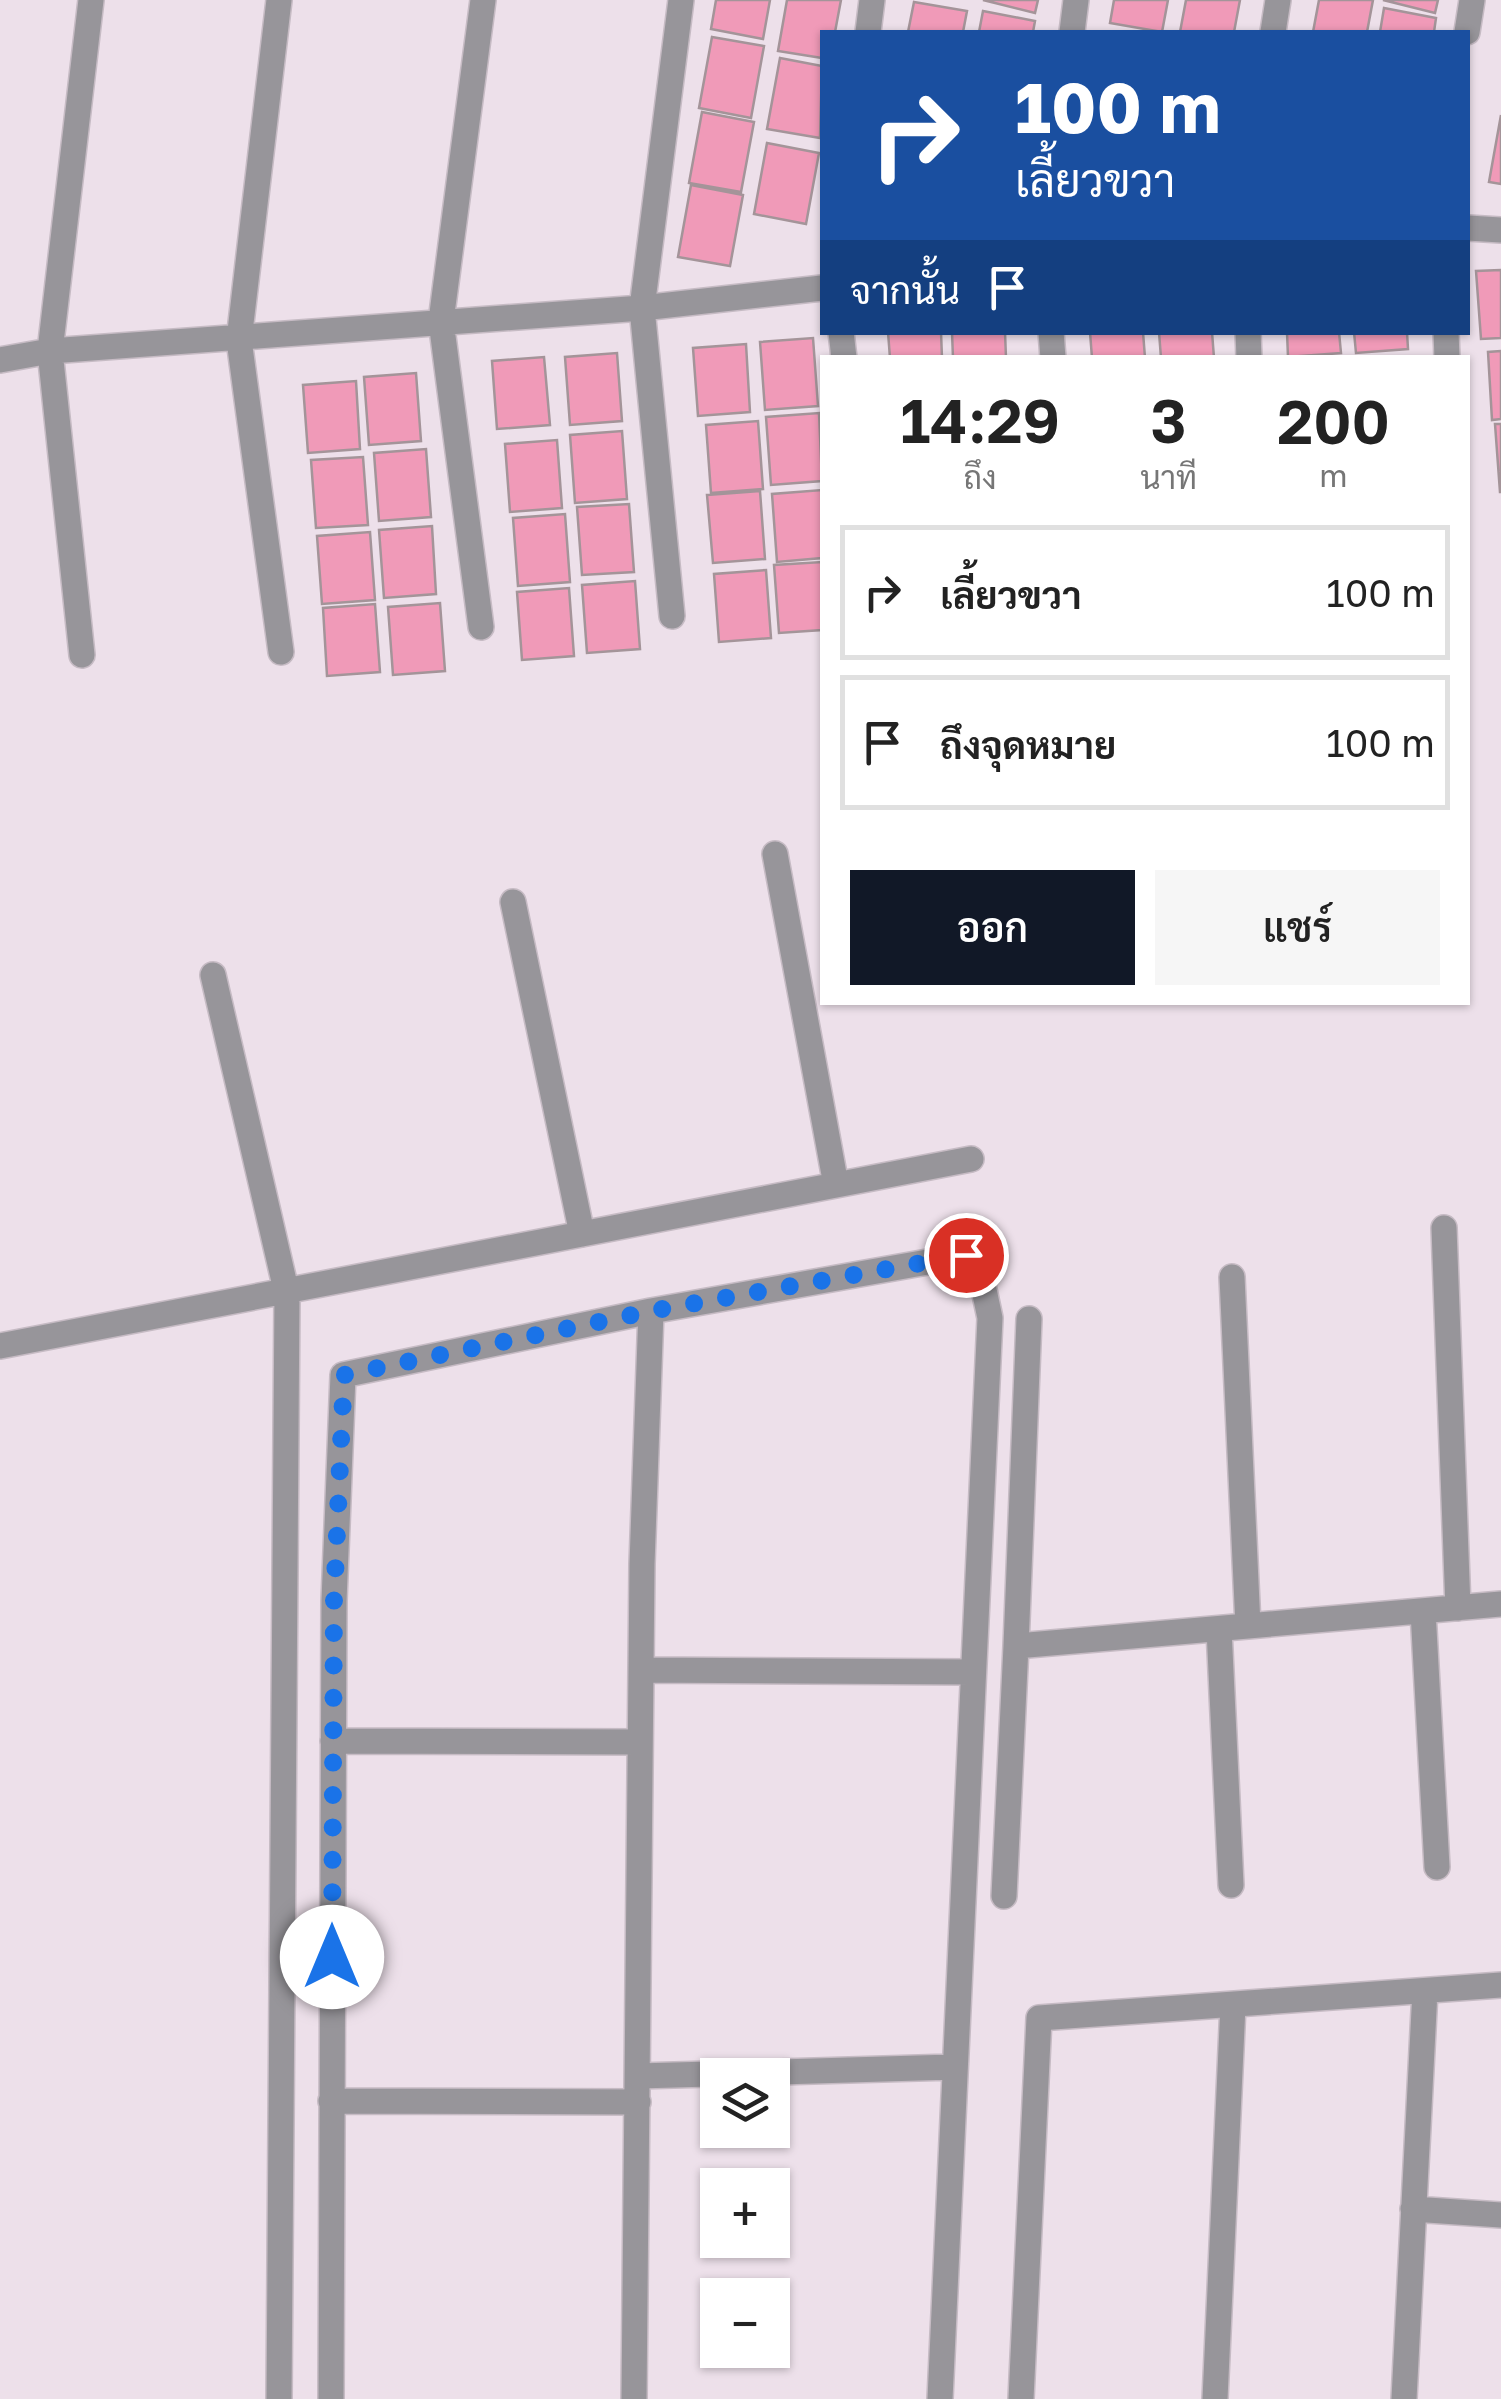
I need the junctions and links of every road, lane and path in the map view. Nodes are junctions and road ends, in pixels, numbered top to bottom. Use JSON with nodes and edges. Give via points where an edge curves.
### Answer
{"nodes":[{"id":1,"x":91,"y":0,"type":"edge"},
{"id":2,"x":279,"y":0,"type":"edge"},
{"id":3,"x":483,"y":0,"type":"edge"},
{"id":4,"x":682,"y":0,"type":"edge"},
{"id":5,"x":872,"y":0,"type":"edge"},
{"id":6,"x":1076,"y":0,"type":"edge"},
{"id":7,"x":1278,"y":0,"type":"edge"},
{"id":8,"x":1472,"y":0,"type":"edge"},
{"id":9,"x":868,"y":30,"type":"edge"},
{"id":10,"x":1072,"y":30,"type":"edge"},
{"id":11,"x":1273,"y":30,"type":"edge"},
{"id":12,"x":1467,"y":30,"type":"edge"},
{"id":13,"x":1470,"y":228,"type":"edge"},
{"id":14,"x":1501,"y":230,"type":"edge"},
{"id":15,"x":820,"y":288,"type":"edge"},
{"id":16,"x":642,"y":308,"type":"junction"},
{"id":17,"x":440,"y":321,"type":"junction"},
{"id":18,"x":239,"y":340,"type":"junction"},
{"id":19,"x":50,"y":352,"type":"junction"},
{"id":20,"x":0,"y":360,"type":"edge"},
{"id":21,"x":672,"y":616,"type":"dead end"},
{"id":22,"x":482,"y":628,"type":"dead end"},
{"id":23,"x":281,"y":652,"type":"dead end"},
{"id":24,"x":82,"y":654,"type":"dead end"},
{"id":25,"x":775,"y":854,"type":"dead end"},
{"id":26,"x":513,"y":902,"type":"dead end"},
{"id":27,"x":213,"y":974,"type":"dead end"},
{"id":28,"x":970,"y":1159,"type":"dead end"},
{"id":29,"x":836,"y":1185,"type":"junction"},
{"id":30,"x":1444,"y":1228,"type":"dead end"},
{"id":31,"x":582,"y":1234,"type":"junction"},
{"id":32,"x":1232,"y":1277,"type":"dead end"},
{"id":33,"x":287,"y":1294,"type":"junction"},
{"id":34,"x":651,"y":1311,"type":"junction"},
{"id":35,"x":1029,"y":1318,"type":"dead end"},
{"id":36,"x":0,"y":1346,"type":"edge"},
{"id":37,"x":1501,"y":1604,"type":"edge"},
{"id":38,"x":1458,"y":1608,"type":"junction"},
{"id":39,"x":1423,"y":1611,"type":"junction"},
{"id":40,"x":1248,"y":1626,"type":"junction"},
{"id":41,"x":1219,"y":1628,"type":"junction"},
{"id":42,"x":1016,"y":1646,"type":"junction"},
{"id":43,"x":641,"y":1670,"type":"junction"},
{"id":44,"x":972,"y":1672,"type":"junction"},
{"id":45,"x":333,"y":1741,"type":"junction"},
{"id":46,"x":640,"y":1742,"type":"junction"},
{"id":47,"x":1437,"y":1867,"type":"dead end"},
{"id":48,"x":1231,"y":1884,"type":"dead end"},
{"id":49,"x":1004,"y":1896,"type":"dead end"},
{"id":50,"x":1501,"y":1985,"type":"edge"},
{"id":51,"x":1425,"y":1990,"type":"junction"},
{"id":52,"x":1233,"y":2004,"type":"junction"},
{"id":53,"x":953,"y":2068,"type":"junction"},
{"id":54,"x":638,"y":2089,"type":"junction"},
{"id":55,"x":330,"y":2101,"type":"junction"},
{"id":56,"x":1414,"y":2209,"type":"junction"},
{"id":57,"x":1501,"y":2215,"type":"edge"},
{"id":58,"x":279,"y":2399,"type":"edge"},
{"id":59,"x":331,"y":2399,"type":"edge"},
{"id":60,"x":634,"y":2399,"type":"edge"},
{"id":61,"x":940,"y":2399,"type":"edge"},
{"id":62,"x":1020,"y":2399,"type":"edge"},
{"id":63,"x":1215,"y":2399,"type":"edge"},
{"id":64,"x":1404,"y":2399,"type":"edge"}],
"edges":[{"from":1,"to":19,"type":"street"},
{"from":2,"to":18,"type":"street"},
{"from":3,"to":17,"type":"street"},
{"from":4,"to":16,"type":"street"},
{"from":5,"to":9,"type":"street"},
{"from":6,"to":10,"type":"street"},
{"from":7,"to":11,"type":"street"},
{"from":8,"to":12,"type":"street"},
{"from":13,"to":14,"type":"street"},
{"from":15,"to":16,"type":"street"},
{"from":16,"to":17,"type":"street"},
{"from":16,"to":21,"type":"street"},
{"from":17,"to":18,"type":"street"},
{"from":17,"to":22,"type":"street"},
{"from":18,"to":19,"type":"street"},
{"from":18,"to":23,"type":"street"},
{"from":19,"to":20,"type":"street"},
{"from":19,"to":24,"type":"street"},
{"from":25,"to":29,"type":"street"},
{"from":26,"to":31,"type":"street"},
{"from":27,"to":33,"type":"street"},
{"from":28,"to":29,"type":"street"},
{"from":29,"to":31,"type":"street"},
{"from":30,"to":38,"type":"street"},
{"from":31,"to":33,"type":"street"},
{"from":32,"to":40,"type":"street"},
{"from":33,"to":36,"type":"street"},
{"from":33,"to":58,"type":"street"},
{"from":34,"to":43,"type":"street"},
{"from":34,"to":44,"type":"street","via":[[966,1255],[983,1285],[990,1318]]},
{"from":34,"to":45,"type":"street","via":[[344,1375]]},
{"from":35,"to":42,"type":"street"},
{"from":37,"to":38,"type":"street"},
{"from":38,"to":39,"type":"street"},
{"from":39,"to":40,"type":"street"},
{"from":39,"to":47,"type":"street"},
{"from":40,"to":41,"type":"street"},
{"from":41,"to":42,"type":"street"},
{"from":41,"to":48,"type":"street"},
{"from":42,"to":49,"type":"street"},
{"from":43,"to":44,"type":"street"},
{"from":43,"to":46,"type":"street"},
{"from":44,"to":53,"type":"street"},
{"from":45,"to":46,"type":"street"},
{"from":45,"to":55,"type":"street"},
{"from":46,"to":54,"type":"street"},
{"from":50,"to":51,"type":"street"},
{"from":51,"to":52,"type":"street"},
{"from":51,"to":56,"type":"street"},
{"from":52,"to":62,"type":"street","via":[[1040,2018]]},
{"from":52,"to":63,"type":"street"},
{"from":53,"to":54,"type":"street"},
{"from":53,"to":61,"type":"street"},
{"from":54,"to":55,"type":"street"},
{"from":54,"to":60,"type":"street"},
{"from":55,"to":59,"type":"street"},
{"from":56,"to":57,"type":"street"},
{"from":56,"to":64,"type":"street"}]}
